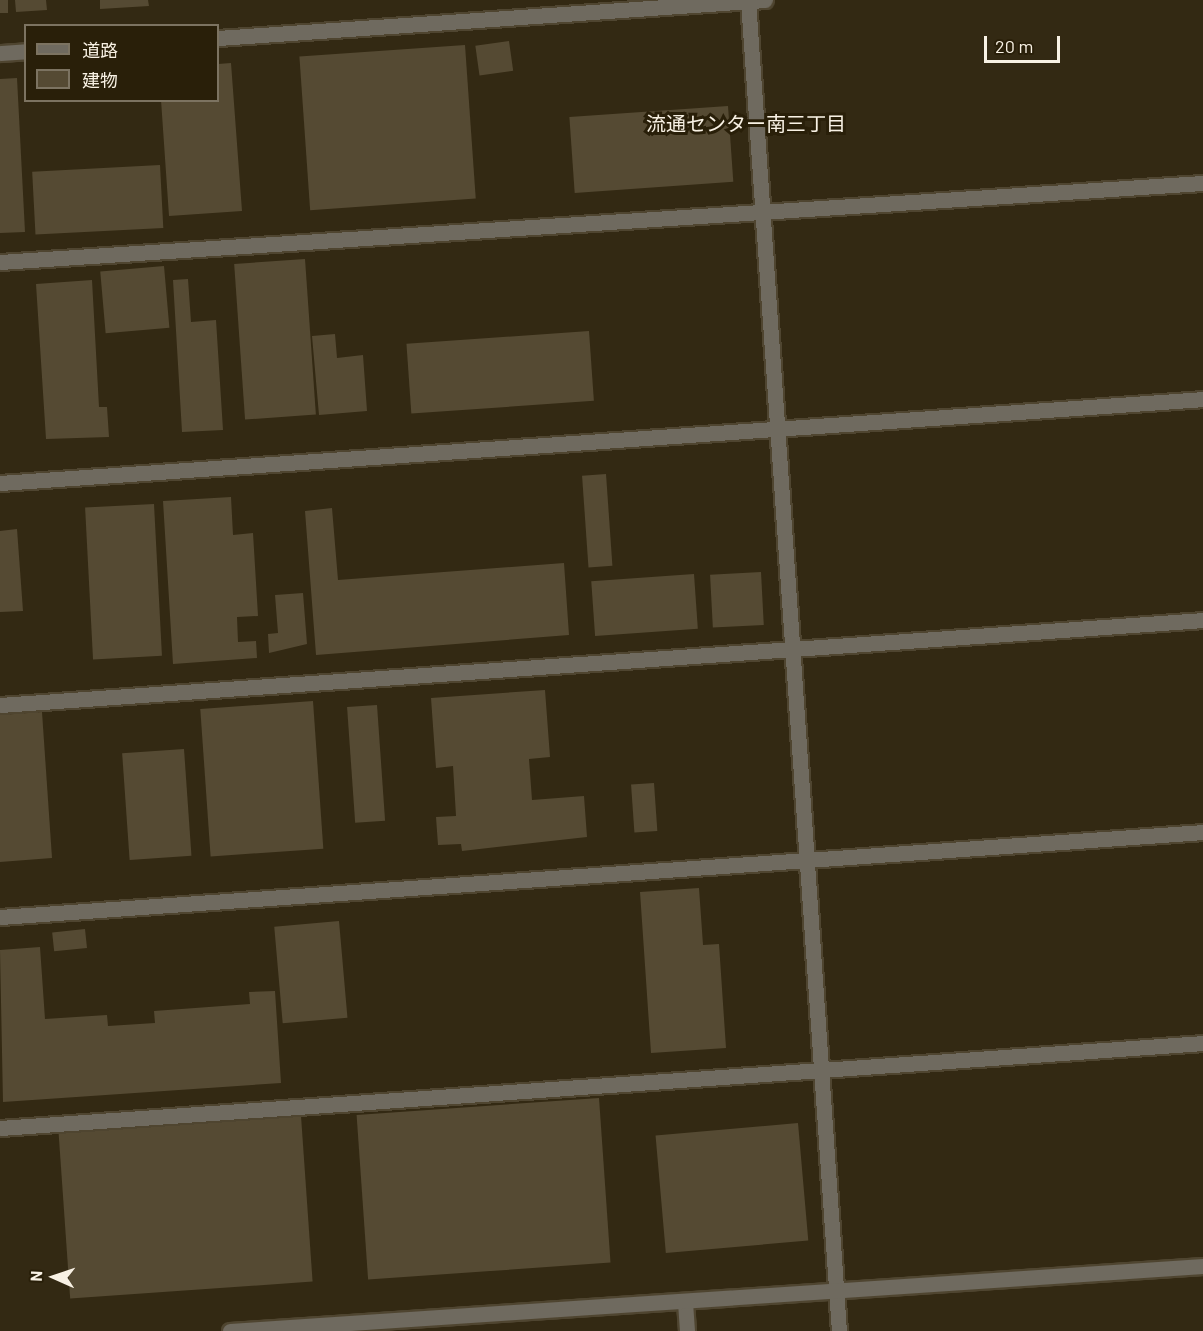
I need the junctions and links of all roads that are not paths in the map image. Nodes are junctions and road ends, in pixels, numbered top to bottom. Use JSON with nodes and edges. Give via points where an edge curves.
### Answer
{"nodes":[{"id":1,"x":765,"y":0,"type":"edge"},
{"id":2,"x":748,"y":1,"type":"edge"},
{"id":3,"x":219,"y":38,"type":"edge"},
{"id":4,"x":24,"y":51,"type":"edge"},
{"id":5,"x":0,"y":52,"type":"edge"},
{"id":6,"x":1203,"y":183,"type":"edge"},
{"id":7,"x":762,"y":210,"type":"junction"},
{"id":8,"x":0,"y":262,"type":"edge"},
{"id":9,"x":1203,"y":399,"type":"edge"},
{"id":10,"x":777,"y":429,"type":"junction"},
{"id":11,"x":0,"y":483,"type":"edge"},
{"id":12,"x":1203,"y":620,"type":"edge"},
{"id":13,"x":793,"y":648,"type":"junction"},
{"id":14,"x":0,"y":705,"type":"edge"},
{"id":15,"x":1203,"y":832,"type":"edge"},
{"id":16,"x":809,"y":860,"type":"junction"},
{"id":17,"x":0,"y":917,"type":"edge"},
{"id":18,"x":1203,"y":1043,"type":"edge"},
{"id":19,"x":823,"y":1071,"type":"junction"},
{"id":20,"x":0,"y":1128,"type":"edge"},
{"id":21,"x":1203,"y":1266,"type":"edge"},
{"id":22,"x":837,"y":1292,"type":"junction"},
{"id":23,"x":685,"y":1302,"type":"junction"},
{"id":24,"x":230,"y":1331,"type":"edge"},
{"id":25,"x":687,"y":1331,"type":"edge"},
{"id":26,"x":839,"y":1331,"type":"edge"}],
"edges":[{"from":1,"to":2,"type":"street"},
{"from":2,"to":3,"type":"street"},
{"from":2,"to":7,"type":"street"},
{"from":4,"to":5,"type":"street"},
{"from":6,"to":7,"type":"street"},
{"from":7,"to":8,"type":"street"},
{"from":7,"to":10,"type":"street"},
{"from":9,"to":10,"type":"street"},
{"from":10,"to":11,"type":"street"},
{"from":10,"to":13,"type":"street"},
{"from":12,"to":13,"type":"street"},
{"from":13,"to":14,"type":"street"},
{"from":13,"to":16,"type":"street"},
{"from":15,"to":16,"type":"street"},
{"from":16,"to":17,"type":"street"},
{"from":16,"to":19,"type":"street"},
{"from":18,"to":19,"type":"street"},
{"from":19,"to":20,"type":"street"},
{"from":19,"to":22,"type":"street"},
{"from":21,"to":22,"type":"street"},
{"from":22,"to":23,"type":"street"},
{"from":22,"to":26,"type":"street"},
{"from":23,"to":24,"type":"street"},
{"from":23,"to":25,"type":"street"}]}
